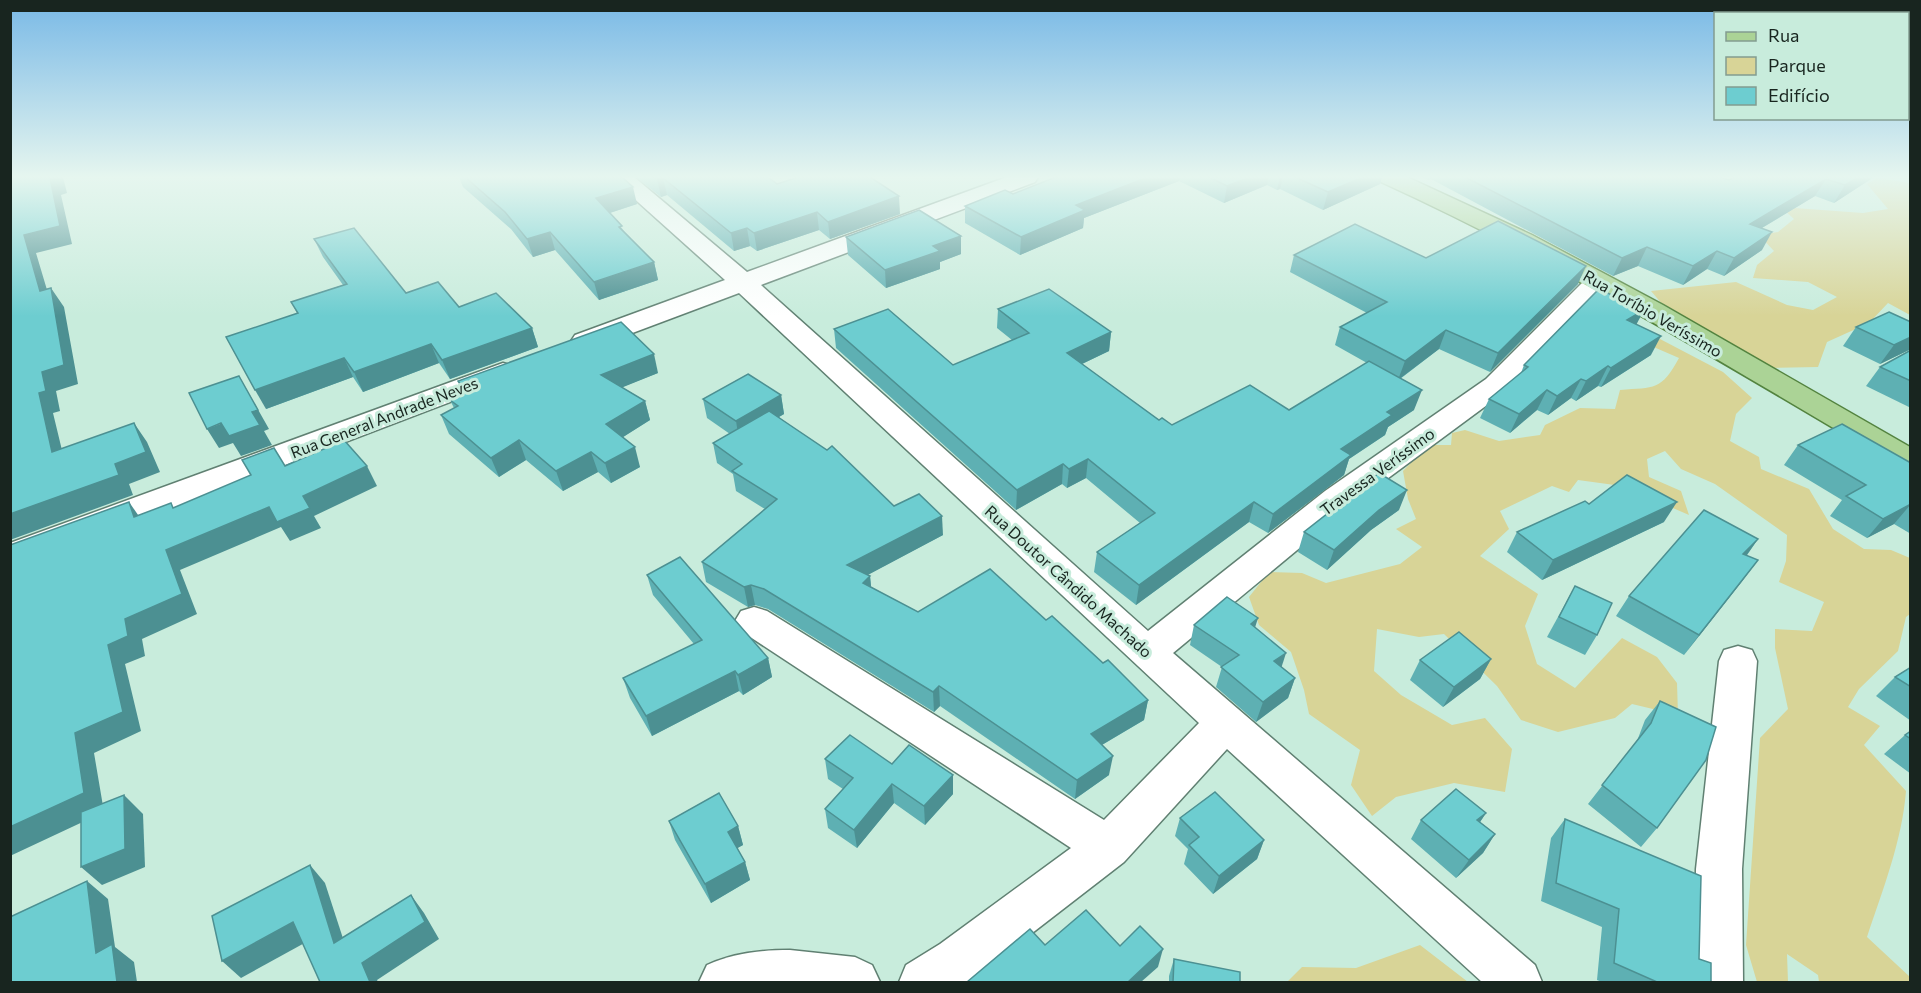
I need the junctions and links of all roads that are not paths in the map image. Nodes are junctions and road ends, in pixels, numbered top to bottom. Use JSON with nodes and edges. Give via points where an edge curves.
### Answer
{"nodes":[{"id":1,"x":675,"y":223,"type":"edge"},
{"id":2,"x":902,"y":223,"type":"edge"},
{"id":3,"x":1487,"y":223,"type":"edge"},
{"id":4,"x":1598,"y":281,"type":"junction"},
{"id":5,"x":743,"y":282,"type":"junction"},
{"id":6,"x":565,"y":348,"type":"edge"},
{"id":7,"x":532,"y":361,"type":"edge"},
{"id":8,"x":1911,"y":460,"type":"edge"},
{"id":9,"x":10,"y":556,"type":"edge"},
{"id":10,"x":754,"y":621,"type":"dead end"},
{"id":11,"x":1147,"y":653,"type":"junction"},
{"id":12,"x":1738,"y":661,"type":"dead end"},
{"id":13,"x":1226,"y":722,"type":"junction"},
{"id":14,"x":1108,"y":847,"type":"junction"},
{"id":15,"x":724,"y":982,"type":"edge"},
{"id":16,"x":855,"y":982,"type":"edge"},
{"id":17,"x":923,"y":982,"type":"edge"},
{"id":18,"x":1518,"y":982,"type":"edge"},
{"id":19,"x":1718,"y":982,"type":"edge"}],
"edges":[{"from":1,"to":5,"type":"street","name":"Rua Doutor Cândido Machado"},
{"from":2,"to":5,"type":"street"},
{"from":3,"to":4,"type":"main road","name":"Rua Toríbio Veríssimo"},
{"from":4,"to":8,"type":"main road","name":"Rua Toríbio Veríssimo"},
{"from":4,"to":11,"type":"street","name":"Travessa Veríssimo","via":[[1496,385],[1337,499]]},
{"from":5,"to":6,"type":"street"},
{"from":5,"to":11,"type":"street","name":"Rua Doutor Cândido Machado"},
{"from":7,"to":9,"type":"street","name":"Rua General Andrade Neves"},
{"from":10,"to":14,"type":"street"},
{"from":11,"to":13,"type":"street","name":"Rua Doutor Cândido Machado"},
{"from":12,"to":19,"type":"street","via":[[1719,869]]},
{"from":13,"to":14,"type":"street"},
{"from":13,"to":18,"type":"street","name":"Rua Doutor Cândido Machado"},
{"from":14,"to":17,"type":"street","via":[[957,961]]},
{"from":15,"to":16,"type":"street","via":[[744,976],[821,976]]}]}
